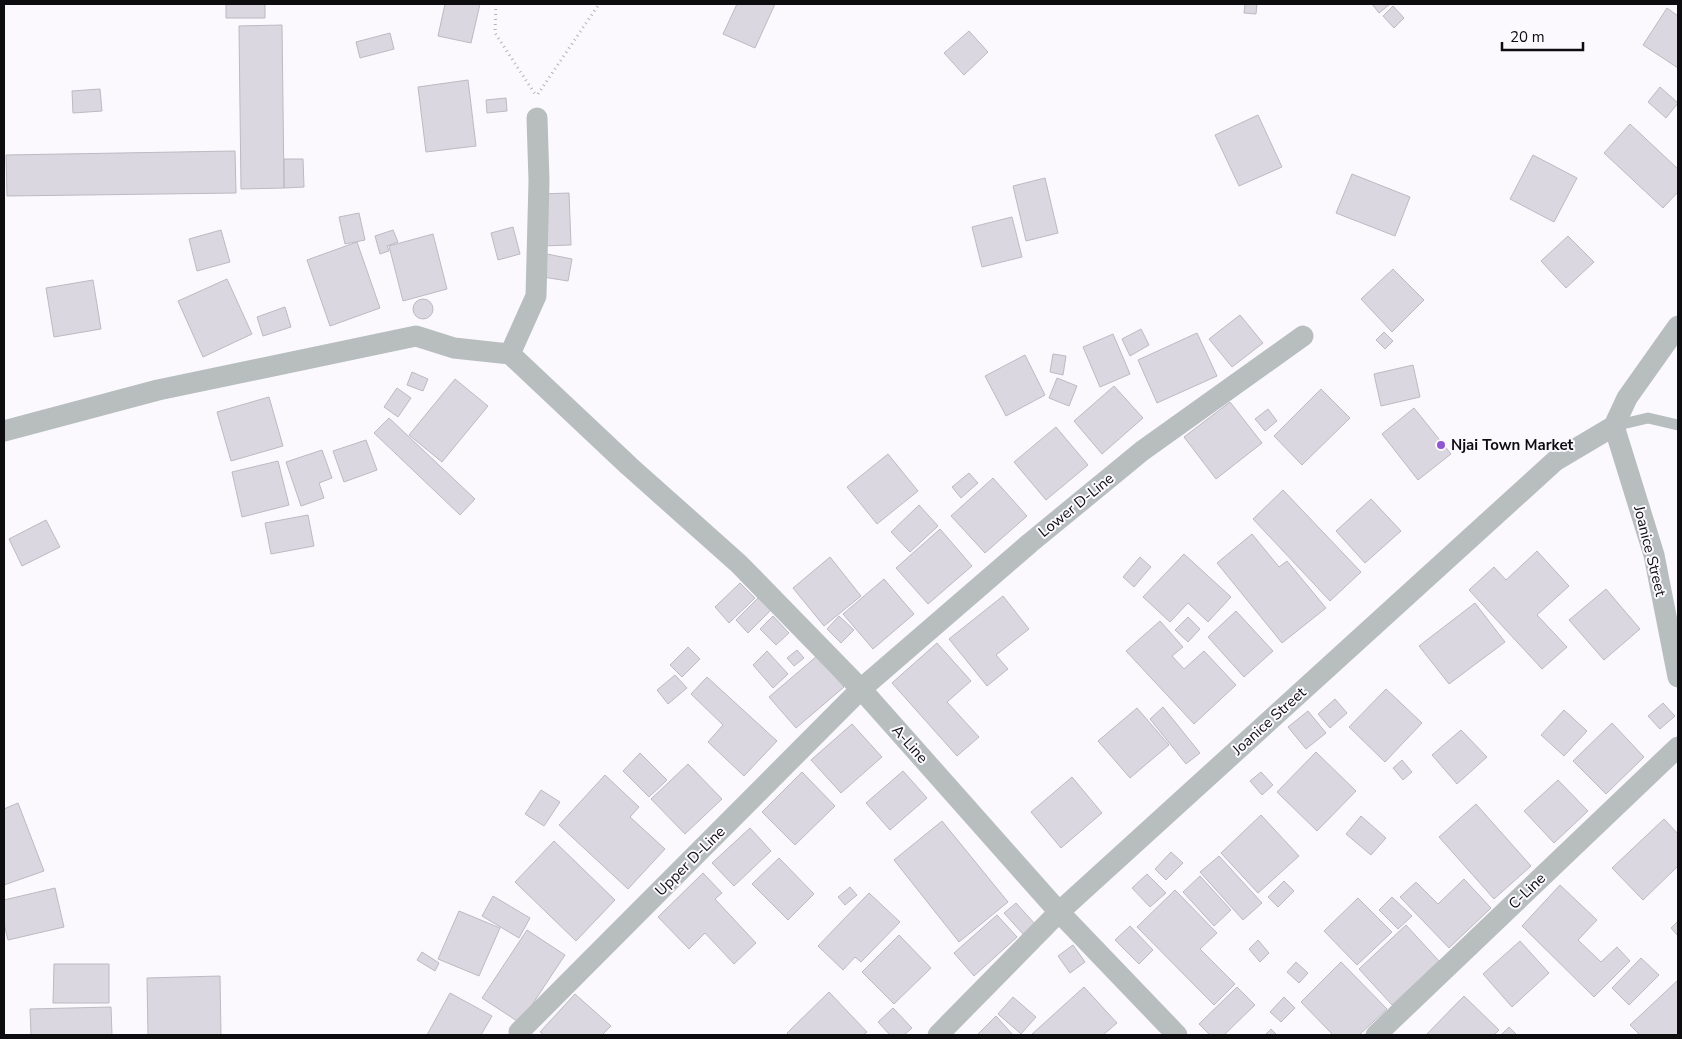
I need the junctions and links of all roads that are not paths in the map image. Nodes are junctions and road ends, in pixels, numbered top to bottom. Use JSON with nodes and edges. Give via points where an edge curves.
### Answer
{"nodes":[{"id":1,"x":537,"y":118,"type":"dead end"},
{"id":2,"x":1678,"y":326,"type":"edge"},
{"id":3,"x":1303,"y":336,"type":"dead end"},
{"id":4,"x":510,"y":354,"type":"junction"},
{"id":5,"x":1678,"y":425,"type":"edge"},
{"id":6,"x":1614,"y":426,"type":"junction"},
{"id":7,"x":4,"y":431,"type":"edge"},
{"id":8,"x":1678,"y":677,"type":"edge"},
{"id":9,"x":861,"y":689,"type":"junction"},
{"id":10,"x":1678,"y":746,"type":"edge"},
{"id":11,"x":1059,"y":912,"type":"junction"},
{"id":12,"x":518,"y":1032,"type":"dead end"},
{"id":13,"x":938,"y":1035,"type":"edge"},
{"id":14,"x":1176,"y":1035,"type":"edge"},
{"id":15,"x":1376,"y":1035,"type":"edge"}],
"edges":[{"from":1,"to":4,"type":"street","via":[[536,296]]},
{"from":2,"to":6,"type":"street","via":[[1627,398]]},
{"from":3,"to":9,"type":"street","name":"Lower D-Line","via":[[1142,450]]},
{"from":4,"to":7,"type":"street","via":[[454,348],[416,336],[158,390]]},
{"from":4,"to":9,"type":"street","name":"A-Line","via":[[739,564]]},
{"from":5,"to":6,"type":"lane","via":[[1648,418]]},
{"from":6,"to":8,"type":"street","name":"Joanice Street","via":[[1654,555]]},
{"from":6,"to":11,"type":"street","name":"Joanice Street","via":[[1555,461]]},
{"from":9,"to":11,"type":"street","name":"A-Line"},
{"from":9,"to":12,"type":"street","name":"Upper D-Line"},
{"from":10,"to":15,"type":"street","name":"C-Line"},
{"from":11,"to":13,"type":"street","name":"Joanice Street"},
{"from":11,"to":14,"type":"street","name":"A-Line"}]}
